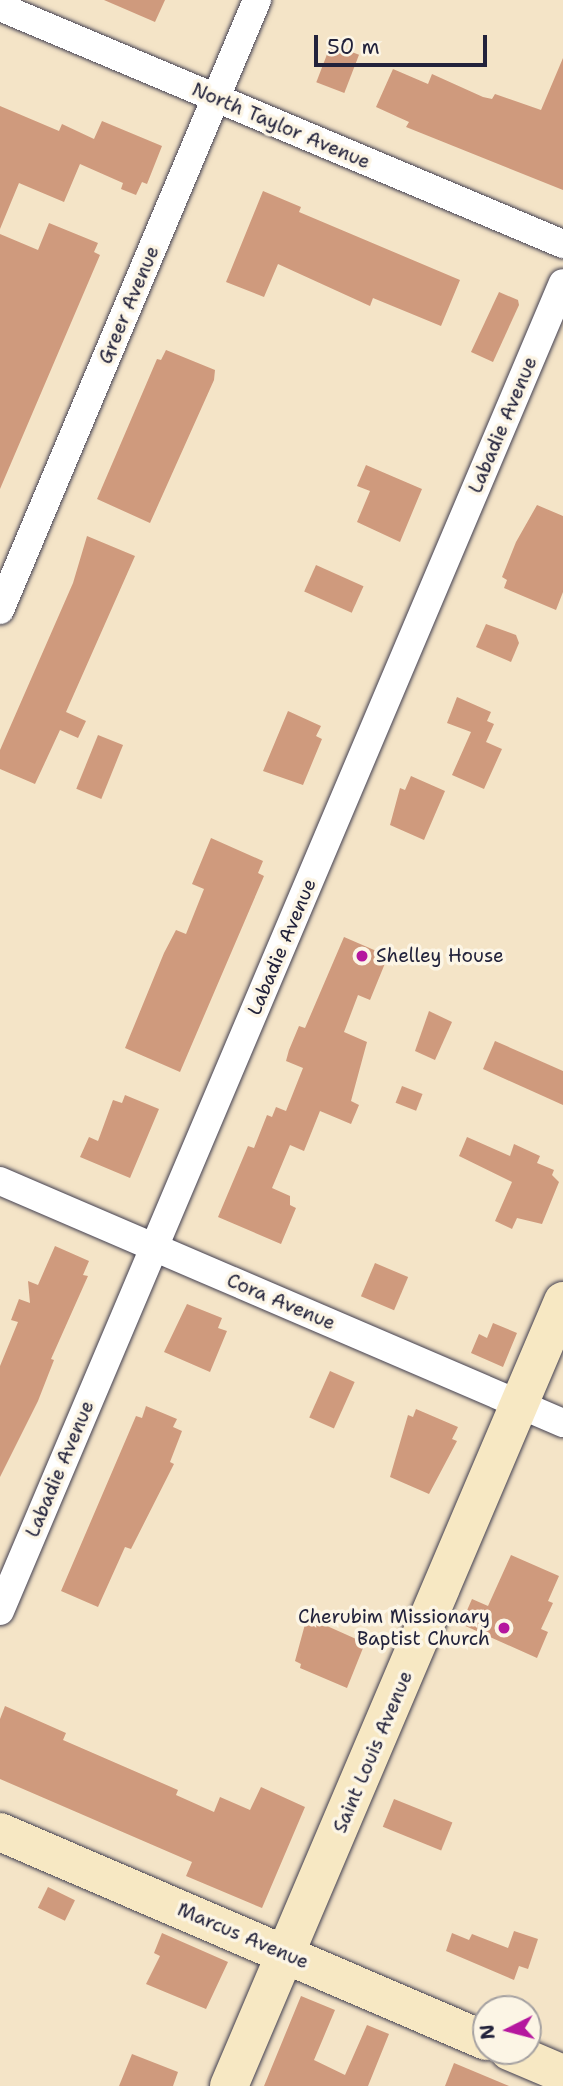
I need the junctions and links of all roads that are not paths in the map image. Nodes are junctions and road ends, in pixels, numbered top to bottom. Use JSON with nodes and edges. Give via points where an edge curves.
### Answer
{"nodes":[{"id":1,"x":257,"y":0,"type":"edge"},
{"id":2,"x":0,"y":7,"type":"edge"},
{"id":3,"x":215,"y":99,"type":"junction"},
{"id":4,"x":563,"y":244,"type":"edge"},
{"id":5,"x":563,"y":283,"type":"edge"},
{"id":6,"x":0,"y":610,"type":"edge"},
{"id":7,"x":0,"y":1181,"type":"edge"},
{"id":8,"x":155,"y":1247,"type":"junction"},
{"id":9,"x":563,"y":1301,"type":"edge"},
{"id":10,"x":519,"y":1405,"type":"junction"},
{"id":11,"x":563,"y":1423,"type":"edge"},
{"id":12,"x":0,"y":1611,"type":"edge"},
{"id":13,"x":0,"y":1832,"type":"edge"},
{"id":14,"x":286,"y":1954,"type":"junction"},
{"id":15,"x":472,"y":2035,"type":"edge"},
{"id":16,"x":542,"y":2065,"type":"edge"},
{"id":17,"x":563,"y":2074,"type":"edge"},
{"id":18,"x":229,"y":2086,"type":"edge"}],
"edges":[{"from":1,"to":3,"type":"street","name":"Greer Avenue"},
{"from":2,"to":3,"type":"street","name":"North Taylor Avenue"},
{"from":3,"to":4,"type":"street","name":"North Taylor Avenue"},
{"from":3,"to":6,"type":"street","name":"Greer Avenue"},
{"from":5,"to":8,"type":"street","name":"Labadie Avenue"},
{"from":7,"to":8,"type":"street","name":"Cora Avenue"},
{"from":8,"to":10,"type":"street","name":"Cora Avenue"},
{"from":8,"to":12,"type":"street","name":"Labadie Avenue"},
{"from":9,"to":10,"type":"street","name":"Saint Louis Avenue"},
{"from":10,"to":11,"type":"street","name":"Cora Avenue"},
{"from":10,"to":14,"type":"street","name":"Saint Louis Avenue"},
{"from":13,"to":14,"type":"street","name":"Marcus Avenue"},
{"from":14,"to":15,"type":"street","name":"Marcus Avenue"},
{"from":14,"to":18,"type":"street","name":"Saint Louis Avenue"},
{"from":16,"to":17,"type":"street"}]}
